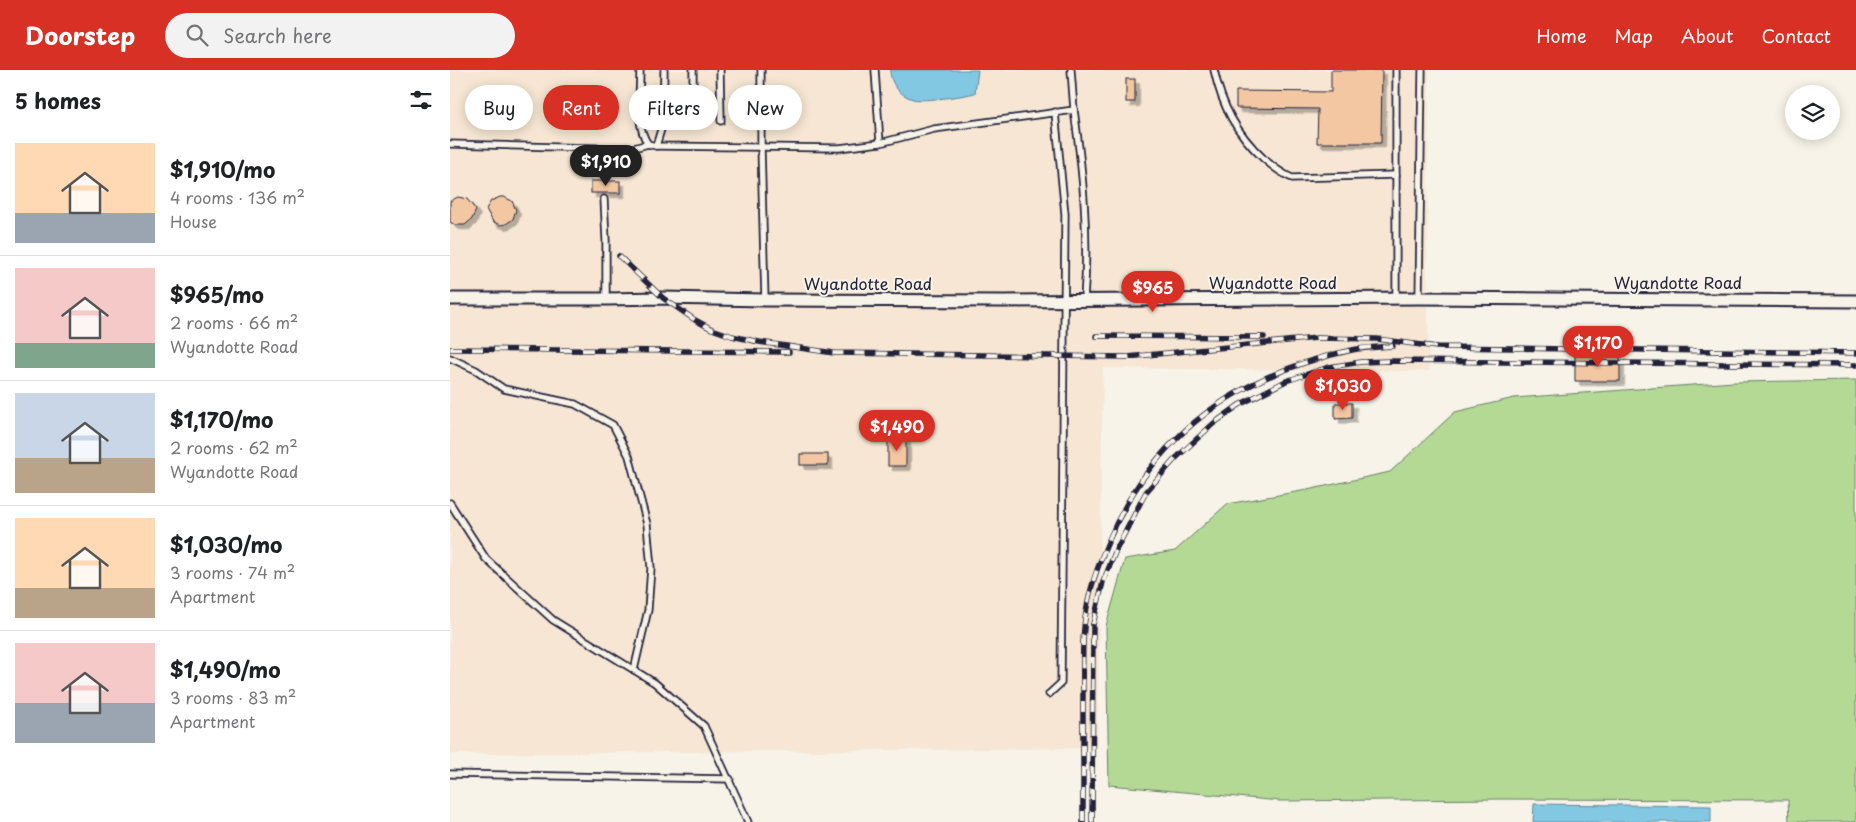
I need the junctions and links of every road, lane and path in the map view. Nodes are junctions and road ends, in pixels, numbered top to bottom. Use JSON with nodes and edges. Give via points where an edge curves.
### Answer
{"nodes":[{"id":1,"x":640,"y":70,"type":"edge"},
{"id":2,"x":664,"y":70,"type":"edge"},
{"id":3,"x":693,"y":70,"type":"edge"},
{"id":4,"x":720,"y":70,"type":"edge"},
{"id":5,"x":761,"y":70,"type":"edge"},
{"id":6,"x":875,"y":70,"type":"edge"},
{"id":7,"x":1071,"y":70,"type":"edge"},
{"id":8,"x":1214,"y":70,"type":"edge"},
{"id":9,"x":1396,"y":70,"type":"edge"},
{"id":10,"x":1422,"y":70,"type":"edge"},
{"id":11,"x":693,"y":85,"type":"edge"},
{"id":12,"x":1074,"y":110,"type":"junction"},
{"id":13,"x":1055,"y":112,"type":"junction"},
{"id":14,"x":721,"y":121,"type":"dead end"},
{"id":15,"x":880,"y":143,"type":"junction"},
{"id":16,"x":450,"y":144,"type":"edge"},
{"id":17,"x":648,"y":144,"type":"junction"},
{"id":18,"x":656,"y":146,"type":"junction"},
{"id":19,"x":761,"y":147,"type":"junction"},
{"id":20,"x":1396,"y":175,"type":"junction"},
{"id":21,"x":604,"y":199,"type":"dead end"},
{"id":22,"x":1396,"y":298,"type":"junction"},
{"id":23,"x":1419,"y":298,"type":"junction"},
{"id":24,"x":450,"y":299,"type":"edge"},
{"id":25,"x":606,"y":300,"type":"junction"},
{"id":26,"x":765,"y":300,"type":"junction"},
{"id":27,"x":1063,"y":300,"type":"junction"},
{"id":28,"x":1084,"y":300,"type":"junction"},
{"id":29,"x":1856,"y":301,"type":"edge"},
{"id":30,"x":450,"y":358,"type":"edge"},
{"id":31,"x":450,"y":503,"type":"edge"},
{"id":32,"x":634,"y":670,"type":"junction"},
{"id":33,"x":1048,"y":694,"type":"dead end"},
{"id":34,"x":450,"y":774,"type":"edge"},
{"id":35,"x":730,"y":779,"type":"junction"},
{"id":36,"x":748,"y":822,"type":"edge"}],
"edges":[{"from":1,"to":17,"type":"lane","via":[[641,124]]},
{"from":2,"to":18,"type":"lane","via":[[663,123]]},
{"from":3,"to":11,"type":"lane"},
{"from":4,"to":14,"type":"lane"},
{"from":5,"to":19,"type":"lane"},
{"from":6,"to":15,"type":"lane"},
{"from":7,"to":12,"type":"lane"},
{"from":8,"to":20,"type":"lane","via":[[1228,114],[1248,144],[1280,173],[1292,178]]},
{"from":9,"to":20,"type":"lane"},
{"from":10,"to":23,"type":"lane"},
{"from":12,"to":13,"type":"lane"},
{"from":12,"to":28,"type":"lane","via":[[1084,186],[1087,263]]},
{"from":13,"to":15,"type":"lane","via":[[934,129]]},
{"from":13,"to":27,"type":"lane","via":[[1065,214]]},
{"from":15,"to":19,"type":"lane","via":[[839,148]]},
{"from":16,"to":17,"type":"lane","via":[[630,149]]},
{"from":17,"to":18,"type":"lane"},
{"from":18,"to":19,"type":"lane"},
{"from":19,"to":26,"type":"lane"},
{"from":20,"to":22,"type":"lane"},
{"from":21,"to":25,"type":"lane"},
{"from":22,"to":23,"type":"street","name":"Wyandotte Road"},
{"from":22,"to":28,"type":"street","name":"Wyandotte Road"},
{"from":23,"to":29,"type":"street","name":"Wyandotte Road"},
{"from":24,"to":25,"type":"street","name":"Wyandotte Road"},
{"from":25,"to":26,"type":"street","name":"Wyandotte Road"},
{"from":26,"to":27,"type":"street","name":"Wyandotte Road"},
{"from":27,"to":28,"type":"street","name":"Wyandotte Road"},
{"from":27,"to":33,"type":"lane","via":[[1061,683]]},
{"from":30,"to":32,"type":"lane","via":[[476,370],[504,389],[575,404],[613,425],[629,456],[647,524],[650,559],[648,610]]},
{"from":31,"to":32,"type":"lane","via":[[486,559],[554,620]]},
{"from":32,"to":35,"type":"lane","via":[[655,683],[704,726]]},
{"from":34,"to":35,"type":"lane"},
{"from":35,"to":36,"type":"lane"}]}
